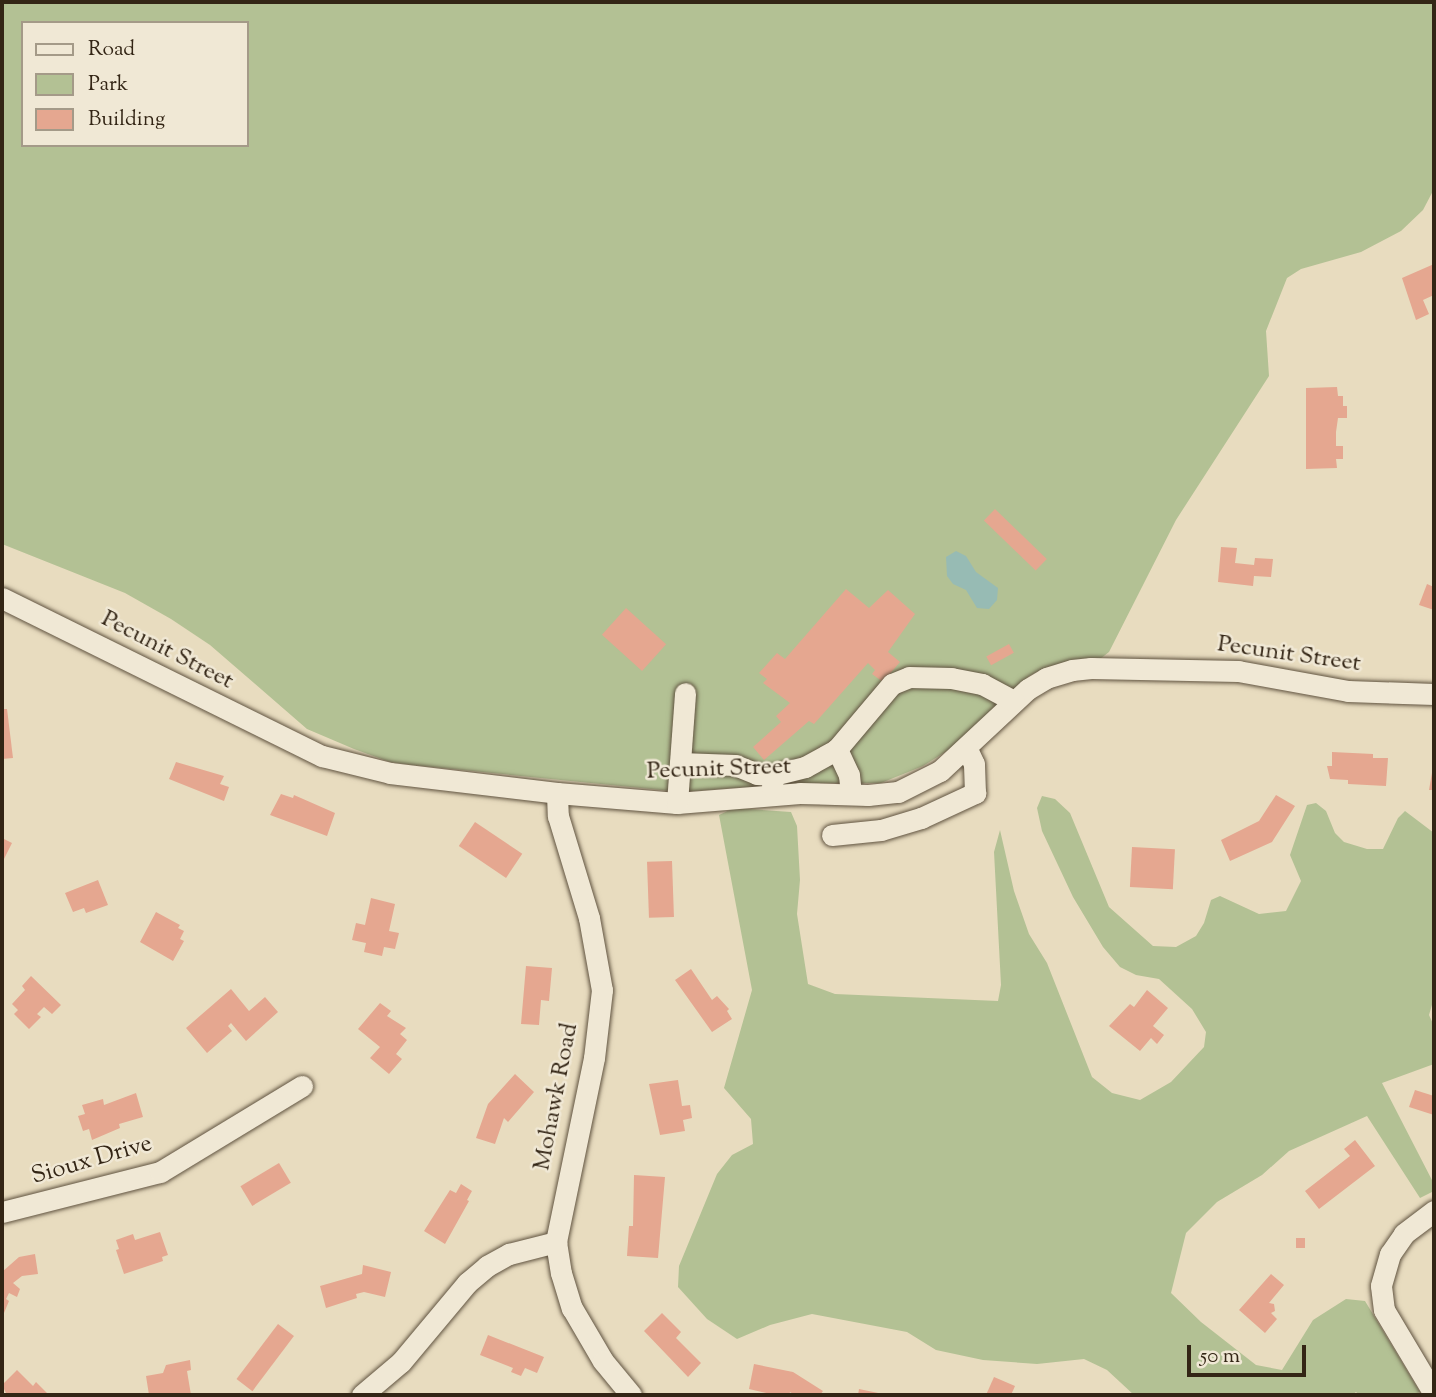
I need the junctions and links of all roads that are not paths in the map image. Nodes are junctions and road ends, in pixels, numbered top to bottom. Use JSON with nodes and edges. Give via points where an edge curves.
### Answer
{"nodes":[{"id":1,"x":2,"y":598,"type":"edge"},
{"id":2,"x":685,"y":693,"type":"dead end"},
{"id":3,"x":1434,"y":694,"type":"edge"},
{"id":4,"x":1014,"y":701,"type":"junction"},
{"id":5,"x":837,"y":749,"type":"junction"},
{"id":6,"x":967,"y":749,"type":"junction"},
{"id":7,"x":680,"y":763,"type":"junction"},
{"id":8,"x":772,"y":785,"type":"junction"},
{"id":9,"x":558,"y":793,"type":"junction"},
{"id":10,"x":851,"y":794,"type":"junction"},
{"id":11,"x":880,"y":794,"type":"junction"},
{"id":12,"x":677,"y":803,"type":"junction"},
{"id":13,"x":888,"y":828,"type":"junction"},
{"id":14,"x":832,"y":835,"type":"dead end"},
{"id":15,"x":302,"y":1086,"type":"dead end"},
{"id":16,"x":1434,"y":1210,"type":"edge"},
{"id":17,"x":2,"y":1212,"type":"edge"},
{"id":18,"x":556,"y":1242,"type":"junction"},
{"id":19,"x":1434,"y":1394,"type":"edge"},
{"id":20,"x":362,"y":1395,"type":"edge"},
{"id":21,"x":631,"y":1395,"type":"edge"}],
"edges":[{"from":1,"to":9,"type":"street","name":"Pecunit Street","via":[[322,756],[390,773]]},
{"from":2,"to":7,"type":"street"},
{"from":3,"to":4,"type":"street","name":"Pecunit Street","via":[[1348,691],[1238,671],[1091,668],[1046,678]]},
{"from":4,"to":5,"type":"street","via":[[982,684],[909,677],[892,684]]},
{"from":4,"to":6,"type":"street","name":"Pecunit Street"},
{"from":5,"to":8,"type":"street"},
{"from":5,"to":10,"type":"street","via":[[849,775]]},
{"from":6,"to":11,"type":"street","name":"Pecunit Street","via":[[920,783]]},
{"from":6,"to":13,"type":"street","via":[[974,764],[975,793]]},
{"from":7,"to":8,"type":"street","via":[[734,765]]},
{"from":7,"to":12,"type":"street"},
{"from":8,"to":10,"type":"street","name":"Pecunit Street"},
{"from":8,"to":12,"type":"street","name":"Pecunit Street"},
{"from":9,"to":12,"type":"street","name":"Pecunit Street"},
{"from":9,"to":18,"type":"street","name":"Mohawk Road","via":[[558,816],[589,918],[602,990],[594,1058]]},
{"from":10,"to":11,"type":"street","name":"Pecunit Street"},
{"from":11,"to":13,"type":"street"},
{"from":13,"to":14,"type":"street"},
{"from":15,"to":17,"type":"street","name":"Sioux Drive","via":[[160,1172]]},
{"from":16,"to":19,"type":"street","via":[[1404,1234],[1390,1254],[1381,1286],[1384,1310]]},
{"from":18,"to":20,"type":"street","via":[[509,1254],[487,1266],[467,1283],[401,1362]]},
{"from":18,"to":21,"type":"street","name":"Mohawk Road","via":[[572,1308],[603,1361]]}]}
